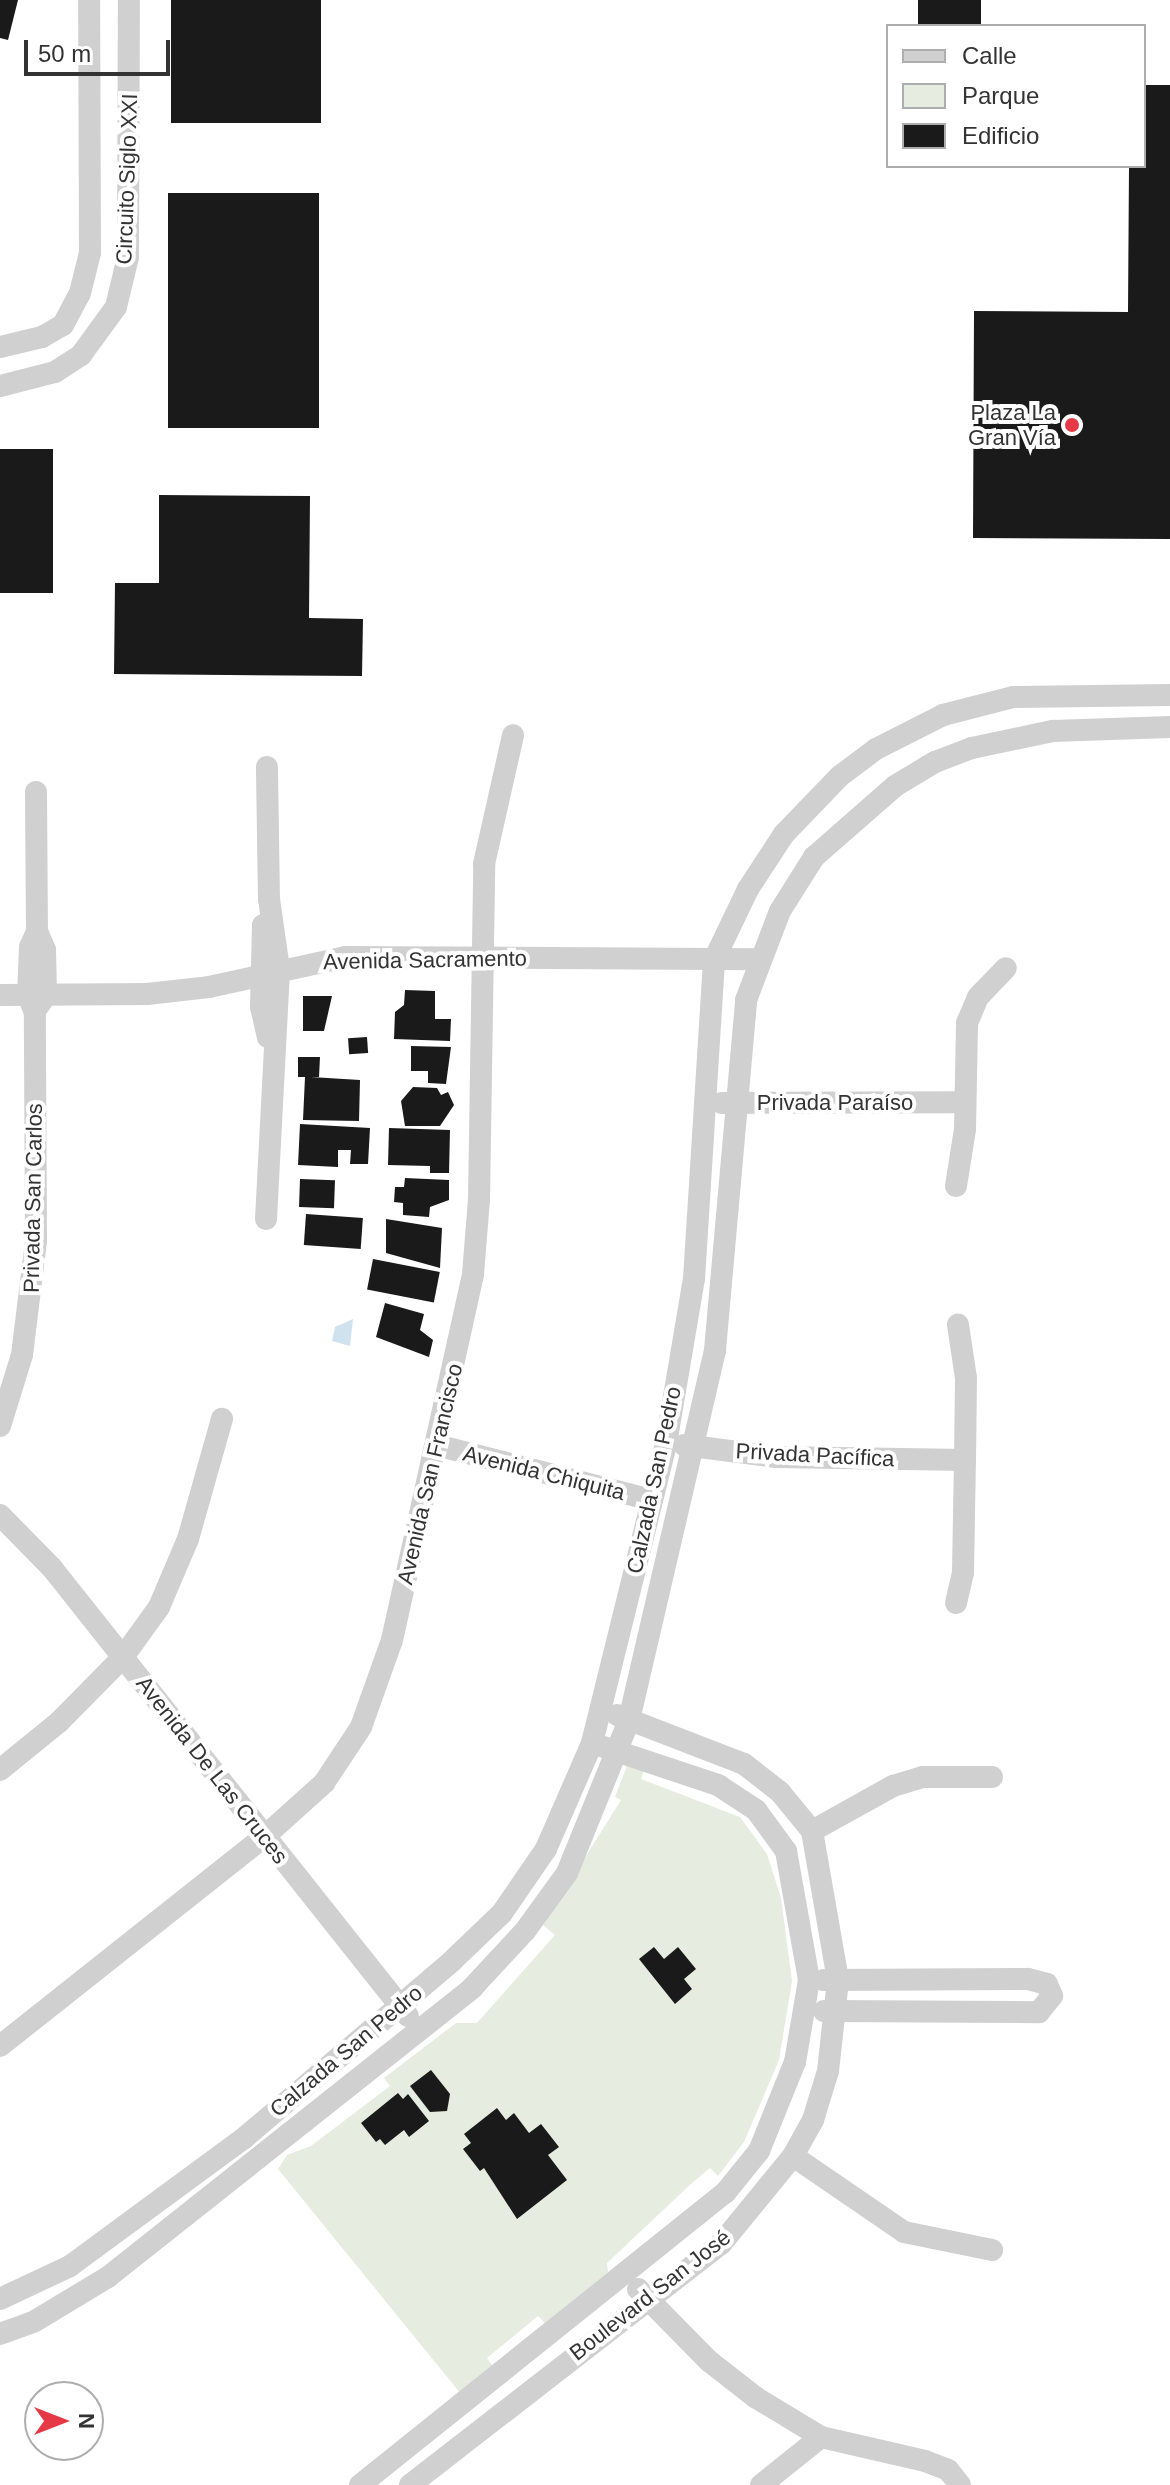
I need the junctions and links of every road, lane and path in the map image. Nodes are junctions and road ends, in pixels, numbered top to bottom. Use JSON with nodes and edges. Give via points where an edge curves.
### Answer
{"nodes":[{"id":1,"x":89,"y":0,"type":"edge"},
{"id":2,"x":129,"y":0,"type":"edge"},
{"id":3,"x":0,"y":347,"type":"edge"},
{"id":4,"x":0,"y":386,"type":"edge"},
{"id":5,"x":1114,"y":694,"type":"junction"},
{"id":6,"x":1170,"y":695,"type":"edge"},
{"id":7,"x":1114,"y":726,"type":"junction"},
{"id":8,"x":1170,"y":727,"type":"edge"},
{"id":9,"x":513,"y":735,"type":"dead end"},
{"id":10,"x":267,"y":767,"type":"dead end"},
{"id":11,"x":36,"y":792,"type":"dead end"},
{"id":12,"x":480,"y":957,"type":"junction"},
{"id":13,"x":758,"y":959,"type":"junction"},
{"id":14,"x":714,"y":960,"type":"junction"},
{"id":15,"x":1006,"y":968,"type":"dead end"},
{"id":16,"x":270,"y":970,"type":"junction"},
{"id":17,"x":0,"y":995,"type":"edge"},
{"id":18,"x":36,"y":1001,"type":"junction"},
{"id":19,"x":965,"y":1102,"type":"junction"},
{"id":20,"x":704,"y":1103,"type":"junction"},
{"id":21,"x":735,"y":1103,"type":"junction"},
{"id":22,"x":956,"y":1186,"type":"dead end"},
{"id":23,"x":266,"y":1219,"type":"dead end"},
{"id":24,"x":958,"y":1325,"type":"dead end"},
{"id":25,"x":222,"y":1419,"type":"dead end"},
{"id":26,"x":0,"y":1426,"type":"edge"},
{"id":27,"x":666,"y":1444,"type":"junction"},
{"id":28,"x":436,"y":1445,"type":"junction"},
{"id":29,"x":696,"y":1446,"type":"junction"},
{"id":30,"x":965,"y":1460,"type":"junction"},
{"id":31,"x":651,"y":1500,"type":"junction"},
{"id":32,"x":0,"y":1515,"type":"edge"},
{"id":33,"x":956,"y":1603,"type":"dead end"},
{"id":34,"x":123,"y":1657,"type":"junction"},
{"id":35,"x":601,"y":1709,"type":"junction"},
{"id":36,"x":629,"y":1720,"type":"junction"},
{"id":37,"x":592,"y":1743,"type":"junction"},
{"id":38,"x":619,"y":1751,"type":"junction"},
{"id":39,"x":0,"y":1770,"type":"edge"},
{"id":40,"x":992,"y":1777,"type":"dead end"},
{"id":41,"x":812,"y":1831,"type":"junction"},
{"id":42,"x":264,"y":1837,"type":"junction"},
{"id":43,"x":809,"y":1980,"type":"junction"},
{"id":44,"x":838,"y":1980,"type":"junction"},
{"id":45,"x":401,"y":2006,"type":"junction"},
{"id":46,"x":807,"y":2010,"type":"junction"},
{"id":47,"x":837,"y":2012,"type":"junction"},
{"id":48,"x":420,"y":2030,"type":"junction"},
{"id":49,"x":0,"y":2046,"type":"edge"},
{"id":50,"x":243,"y":2139,"type":"junction"},
{"id":51,"x":793,"y":2156,"type":"junction"},
{"id":52,"x":260,"y":2157,"type":"junction"},
{"id":53,"x":992,"y":2250,"type":"dead end"},
{"id":54,"x":628,"y":2275,"type":"junction"},
{"id":55,"x":22,"y":2291,"type":"junction"},
{"id":56,"x":645,"y":2298,"type":"junction"},
{"id":57,"x":0,"y":2299,"type":"edge"},
{"id":58,"x":35,"y":2321,"type":"junction"},
{"id":59,"x":0,"y":2334,"type":"edge"},
{"id":60,"x":543,"y":2342,"type":"junction"},
{"id":61,"x":560,"y":2366,"type":"junction"},
{"id":62,"x":821,"y":2437,"type":"junction"},
{"id":63,"x":360,"y":2485,"type":"edge"},
{"id":64,"x":410,"y":2485,"type":"edge"},
{"id":65,"x":761,"y":2485,"type":"edge"},
{"id":66,"x":960,"y":2485,"type":"edge"}],
"edges":[{"from":1,"to":3,"type":"street","name":"Circuito Siglo XXI","via":[[90,253],[80,293],[63,325],[42,337]]},
{"from":2,"to":4,"type":"street","name":"Circuito Siglo XXI","via":[[128,257],[116,307],[81,355],[55,372]]},
{"from":5,"to":6,"type":"street","name":"Calzada San Pedro"},
{"from":5,"to":7,"type":"street"},
{"from":5,"to":14,"type":"street","name":"Calzada San Pedro","via":[[1013,697],[974,705],[876,749],[840,776],[784,834],[748,889]]},
{"from":7,"to":8,"type":"street","name":"Calzada San Pedro"},
{"from":7,"to":13,"type":"street","name":"Calzada San Pedro","via":[[1053,731],[972,748],[895,786],[814,857]]},
{"from":9,"to":12,"type":"street","name":"Avenida San Francisco","via":[[486,851]]},
{"from":10,"to":16,"type":"street"},
{"from":11,"to":18,"type":"street","name":"Privada San Carlos","via":[[37,931],[30,947]]},
{"from":12,"to":14,"type":"street","name":"Avenida Sacramento"},
{"from":12,"to":16,"type":"street","name":"Avenida Sacramento","via":[[345,957]]},
{"from":12,"to":28,"type":"street","name":"Avenida San Francisco","via":[[474,1259]]},
{"from":13,"to":14,"type":"street","name":"Avenida Sacramento"},
{"from":13,"to":21,"type":"street","name":"Calzada San Pedro","via":[[746,1000]]},
{"from":14,"to":20,"type":"street","name":"Calzada San Pedro"},
{"from":15,"to":19,"type":"street","via":[[971,1008]]},
{"from":16,"to":18,"type":"street","name":"Avenida Sacramento","via":[[209,987]]},
{"from":16,"to":23,"type":"street","via":[[263,1024],[272,1046]]},
{"from":17,"to":18,"type":"street","name":"Avenida Sacramento"},
{"from":18,"to":26,"type":"street","name":"Privada San Carlos","via":[[36,1241],[22,1355]]},
{"from":19,"to":21,"type":"street","name":"Privada Paraíso"},
{"from":19,"to":22,"type":"street"},
{"from":20,"to":21,"type":"street","name":"Privada Paraíso"},
{"from":20,"to":27,"type":"street","name":"Calzada San Pedro","via":[[694,1279]]},
{"from":21,"to":29,"type":"street","name":"Calzada San Pedro","via":[[723,1285]]},
{"from":24,"to":30,"type":"street","via":[[966,1378]]},
{"from":25,"to":34,"type":"street","via":[[188,1539],[159,1607]]},
{"from":27,"to":29,"type":"street","name":"Privada Pacífica"},
{"from":27,"to":31,"type":"street","name":"Calzada San Pedro"},
{"from":28,"to":31,"type":"street","name":"Avenida Chiquita"},
{"from":28,"to":42,"type":"street","name":"Avenida San Francisco","via":[[392,1640],[361,1727],[324,1783]]},
{"from":29,"to":30,"type":"street","name":"Privada Pacífica","via":[[768,1457]]},
{"from":29,"to":36,"type":"street","name":"Calzada San Pedro"},
{"from":30,"to":33,"type":"street","via":[[962,1586]]},
{"from":31,"to":35,"type":"street","name":"Calzada San Pedro"},
{"from":32,"to":34,"type":"street","name":"Avenida De Las Cruces","via":[[26,1536]]},
{"from":34,"to":39,"type":"street","via":[[59,1722]]},
{"from":34,"to":42,"type":"street","name":"Avenida De Las Cruces"},
{"from":35,"to":36,"type":"street","name":"Boulevard San José"},
{"from":35,"to":37,"type":"street","name":"Calzada San Pedro"},
{"from":36,"to":38,"type":"street","name":"Calzada San Pedro"},
{"from":36,"to":41,"type":"street","name":"Boulevard San José","via":[[744,1764],[780,1792]]},
{"from":37,"to":38,"type":"street","name":"Boulevard San José"},
{"from":37,"to":45,"type":"street","name":"Calzada San Pedro","via":[[546,1849],[502,1913]]},
{"from":38,"to":43,"type":"street","name":"Boulevard San José","via":[[718,1785],[756,1810],[786,1851]]},
{"from":38,"to":48,"type":"street","name":"Calzada San Pedro","via":[[567,1873],[515,1943],[472,1988]]},
{"from":40,"to":41,"type":"street","via":[[923,1777],[893,1786]]},
{"from":41,"to":44,"type":"street","name":"Boulevard San José"},
{"from":42,"to":45,"type":"street","name":"Avenida De Las Cruces"},
{"from":42,"to":49,"type":"street","name":"Avenida San Francisco"},
{"from":43,"to":44,"type":"street"},
{"from":43,"to":46,"type":"street","name":"Boulevard San José"},
{"from":44,"to":47,"type":"street","name":"Boulevard San José"},
{"from":44,"to":47,"type":"street","via":[[1028,1979],[1047,1984],[1052,1996],[1039,2012]]},
{"from":45,"to":48,"type":"street","name":"Avenida De Las Cruces"},
{"from":45,"to":50,"type":"street","name":"Calzada San Pedro"},
{"from":46,"to":47,"type":"street"},
{"from":46,"to":54,"type":"street","name":"Boulevard San José","via":[[795,2062],[759,2151],[725,2193]]},
{"from":47,"to":51,"type":"street","name":"Boulevard San José","via":[[828,2071],[813,2120]]},
{"from":48,"to":52,"type":"street","name":"Calzada San Pedro"},
{"from":50,"to":52,"type":"street"},
{"from":50,"to":55,"type":"street","name":"Calzada San Pedro","via":[[108,2241]]},
{"from":51,"to":53,"type":"street","via":[[904,2232]]},
{"from":51,"to":56,"type":"street","name":"Boulevard San José","via":[[721,2244]]},
{"from":52,"to":58,"type":"street","name":"Calzada San Pedro","via":[[108,2277]]},
{"from":54,"to":56,"type":"street"},
{"from":54,"to":60,"type":"street","name":"Boulevard San José"},
{"from":55,"to":57,"type":"street","name":"Calzada San Pedro"},
{"from":55,"to":58,"type":"street"},
{"from":56,"to":61,"type":"street","name":"Boulevard San José"},
{"from":56,"to":62,"type":"street","via":[[709,2361]]},
{"from":58,"to":59,"type":"street","name":"Calzada San Pedro"},
{"from":60,"to":61,"type":"street"},
{"from":60,"to":63,"type":"street","name":"Boulevard San José"},
{"from":61,"to":64,"type":"street","name":"Boulevard San José"},
{"from":62,"to":65,"type":"street"},
{"from":62,"to":66,"type":"street","via":[[925,2461],[948,2470]]}]}
